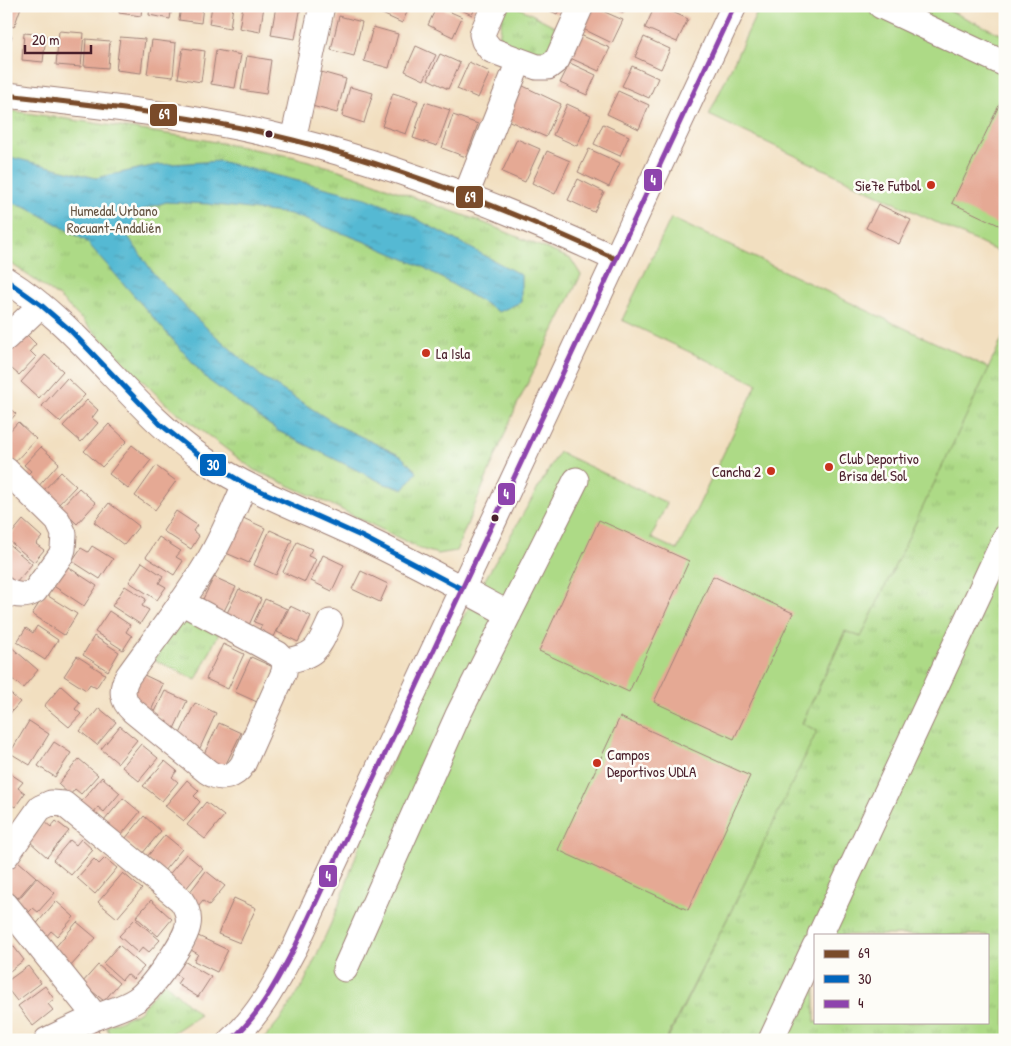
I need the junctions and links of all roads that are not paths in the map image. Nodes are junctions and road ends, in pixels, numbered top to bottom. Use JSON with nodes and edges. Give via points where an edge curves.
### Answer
{"nodes":[{"id":1,"x":322,"y":6,"type":"edge"},
{"id":2,"x":494,"y":6,"type":"edge"},
{"id":3,"x":581,"y":6,"type":"edge"},
{"id":4,"x":734,"y":6,"type":"edge"},
{"id":5,"x":881,"y":6,"type":"edge"},
{"id":6,"x":519,"y":61,"type":"junction"},
{"id":7,"x":1005,"y":64,"type":"edge"},
{"id":8,"x":6,"y":95,"type":"edge"},
{"id":9,"x":292,"y":140,"type":"junction"},
{"id":10,"x":466,"y":195,"type":"junction"},
{"id":11,"x":616,"y":259,"type":"junction"},
{"id":12,"x":6,"y":280,"type":"edge"},
{"id":13,"x":41,"y":305,"type":"junction"},
{"id":14,"x":6,"y":338,"type":"edge"},
{"id":15,"x":6,"y":470,"type":"edge"},
{"id":16,"x":576,"y":480,"type":"dead end"},
{"id":17,"x":245,"y":484,"type":"junction"},
{"id":18,"x":1005,"y":538,"type":"edge"},
{"id":19,"x":462,"y":589,"type":"junction"},
{"id":20,"x":6,"y":591,"type":"edge"},
{"id":21,"x":181,"y":602,"type":"junction"},
{"id":22,"x":509,"y":614,"type":"junction"},
{"id":23,"x":330,"y":622,"type":"dead end"},
{"id":24,"x":286,"y":661,"type":"junction"},
{"id":25,"x":6,"y":856,"type":"edge"},
{"id":26,"x":6,"y":905,"type":"edge"},
{"id":27,"x":820,"y":934,"type":"edge"},
{"id":28,"x":814,"y":948,"type":"edge"},
{"id":29,"x":345,"y":969,"type":"dead end"},
{"id":30,"x":96,"y":1017,"type":"junction"},
{"id":31,"x":47,"y":1040,"type":"edge"},
{"id":32,"x":231,"y":1040,"type":"edge"},
{"id":33,"x":771,"y":1040,"type":"edge"}],
"edges":[{"from":1,"to":9,"type":"street"},
{"from":2,"to":6,"type":"street","via":[[484,27],[484,41],[492,50]]},
{"from":3,"to":6,"type":"street","via":[[553,64],[542,68]]},
{"from":4,"to":11,"type":"street"},
{"from":5,"to":7,"type":"street"},
{"from":6,"to":10,"type":"street"},
{"from":8,"to":9,"type":"street","via":[[145,112]]},
{"from":9,"to":10,"type":"street"},
{"from":10,"to":11,"type":"street"},
{"from":11,"to":19,"type":"street"},
{"from":12,"to":13,"type":"street"},
{"from":13,"to":14,"type":"street"},
{"from":13,"to":17,"type":"street","via":[[90,350],[160,424],[205,460]]},
{"from":15,"to":20,"type":"street","via":[[58,521],[65,542],[60,555],[35,591],[18,595]]},
{"from":16,"to":22,"type":"street"},
{"from":17,"to":19,"type":"street","via":[[363,538]]},
{"from":17,"to":21,"type":"street","via":[[209,560]]},
{"from":18,"to":27,"type":"street"},
{"from":19,"to":22,"type":"street"},
{"from":19,"to":32,"type":"street","via":[[295,948],[250,1022]]},
{"from":21,"to":24,"type":"street"},
{"from":21,"to":24,"type":"street","via":[[124,682],[123,694],[128,707],[214,776],[228,777],[240,769]]},
{"from":22,"to":29,"type":"street","via":[[458,715]]},
{"from":23,"to":24,"type":"street","via":[[316,650],[302,659]]},
{"from":25,"to":30,"type":"street","via":[[40,808],[50,803],[64,804],[184,905],[188,917],[187,931],[167,965],[137,1000]]},
{"from":26,"to":30,"type":"street"},
{"from":28,"to":33,"type":"street"},
{"from":30,"to":31,"type":"street"}]}
